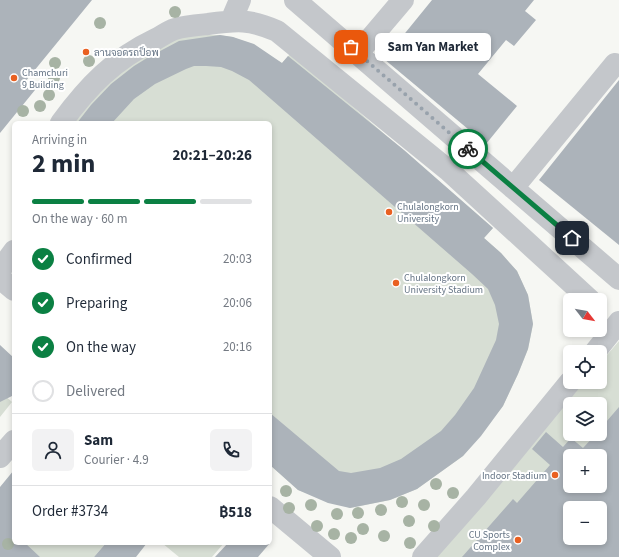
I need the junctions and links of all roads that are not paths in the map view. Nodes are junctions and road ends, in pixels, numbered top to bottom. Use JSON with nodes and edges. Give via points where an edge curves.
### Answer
{"nodes":[{"id":1,"x":240,"y":0,"type":"edge"},
{"id":2,"x":295,"y":0,"type":"edge"},
{"id":3,"x":403,"y":0,"type":"edge"},
{"id":4,"x":231,"y":21,"type":"junction"},
{"id":5,"x":358,"y":53,"type":"junction"},
{"id":6,"x":615,"y":64,"type":"dead end"},
{"id":7,"x":62,"y":121,"type":"edge"},
{"id":8,"x":513,"y":188,"type":"junction"},
{"id":9,"x":12,"y":254,"type":"edge"},
{"id":10,"x":0,"y":270,"type":"edge"},
{"id":11,"x":0,"y":278,"type":"edge"},
{"id":12,"x":619,"y":279,"type":"edge"},
{"id":13,"x":12,"y":288,"type":"edge"},
{"id":14,"x":582,"y":293,"type":"edge"},
{"id":15,"x":607,"y":315,"type":"edge"},
{"id":16,"x":618,"y":325,"type":"edge"},
{"id":17,"x":601,"y":345,"type":"edge"},
{"id":18,"x":564,"y":389,"type":"edge"},
{"id":19,"x":12,"y":443,"type":"edge"},
{"id":20,"x":0,"y":457,"type":"edge"},
{"id":21,"x":272,"y":509,"type":"edge"},
{"id":22,"x":330,"y":557,"type":"edge"},
{"id":23,"x":423,"y":557,"type":"edge"}],
"edges":[{"from":1,"to":4,"type":"street"},
{"from":2,"to":5,"type":"street"},
{"from":3,"to":5,"type":"street"},
{"from":4,"to":7,"type":"street","via":[[175,30],[131,52],[106,70]]},
{"from":4,"to":14,"type":"street","via":[[260,24],[277,31],[448,170]]},
{"from":5,"to":8,"type":"street"},
{"from":6,"to":8,"type":"street"},
{"from":8,"to":12,"type":"street"},
{"from":9,"to":10,"type":"street"},
{"from":11,"to":13,"type":"street"},
{"from":15,"to":16,"type":"street"},
{"from":16,"to":17,"type":"street"},
{"from":18,"to":23,"type":"street"},
{"from":19,"to":20,"type":"street"},
{"from":21,"to":22,"type":"street"}]}
